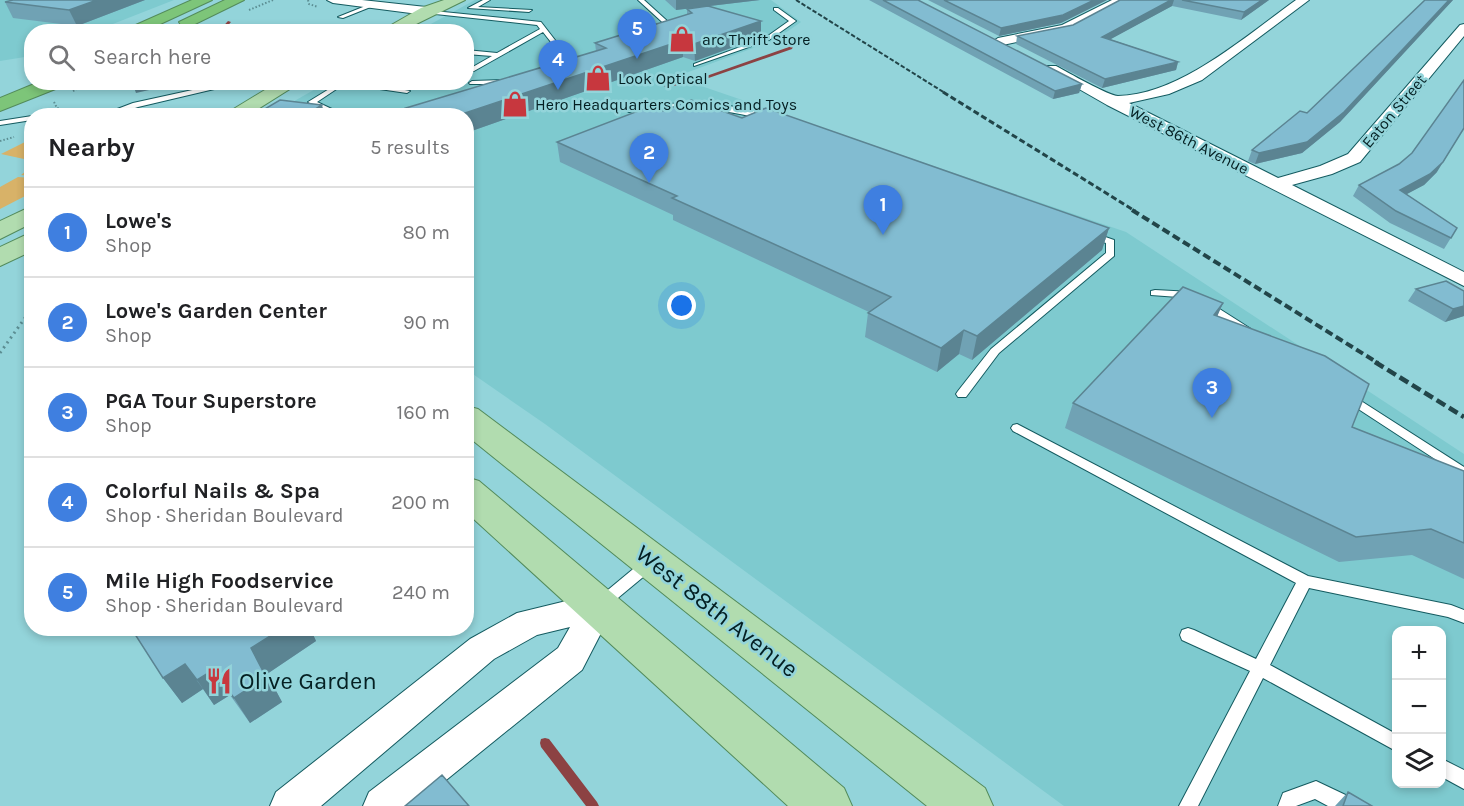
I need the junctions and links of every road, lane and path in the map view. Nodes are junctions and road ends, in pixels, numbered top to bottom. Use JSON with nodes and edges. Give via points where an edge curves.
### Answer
{"nodes":[{"id":1,"x":205,"y":0,"type":"edge"},
{"id":2,"x":218,"y":0,"type":"edge"},
{"id":3,"x":237,"y":0,"type":"edge"},
{"id":4,"x":252,"y":0,"type":"edge"},
{"id":5,"x":333,"y":0,"type":"edge"},
{"id":6,"x":458,"y":0,"type":"edge"},
{"id":7,"x":487,"y":0,"type":"edge"},
{"id":8,"x":520,"y":0,"type":"edge"},
{"id":9,"x":641,"y":0,"type":"edge"},
{"id":10,"x":1120,"y":0,"type":"edge"},
{"id":11,"x":1303,"y":0,"type":"edge"},
{"id":12,"x":432,"y":5,"type":"edge"},
{"id":13,"x":370,"y":6,"type":"junction"},
{"id":14,"x":776,"y":9,"type":"dead end"},
{"id":15,"x":528,"y":10,"type":"junction"},
{"id":16,"x":342,"y":17,"type":"dead end"},
{"id":17,"x":147,"y":24,"type":"edge"},
{"id":18,"x":160,"y":24,"type":"edge"},
{"id":19,"x":182,"y":24,"type":"edge"},
{"id":20,"x":196,"y":24,"type":"edge"},
{"id":21,"x":400,"y":24,"type":"edge"},
{"id":22,"x":542,"y":26,"type":"junction"},
{"id":23,"x":1464,"y":28,"type":"edge"},
{"id":24,"x":664,"y":33,"type":"edge"},
{"id":25,"x":474,"y":53,"type":"edge"},
{"id":26,"x":1019,"y":53,"type":"edge"},
{"id":27,"x":498,"y":55,"type":"junction"},
{"id":28,"x":585,"y":60,"type":"edge"},
{"id":29,"x":574,"y":63,"type":"junction"},
{"id":30,"x":1040,"y":64,"type":"edge"},
{"id":31,"x":696,"y":65,"type":"edge"},
{"id":32,"x":563,"y":67,"type":"edge"},
{"id":33,"x":474,"y":69,"type":"edge"},
{"id":34,"x":24,"y":78,"type":"edge"},
{"id":35,"x":512,"y":82,"type":"edge"},
{"id":36,"x":474,"y":83,"type":"edge"},
{"id":37,"x":0,"y":88,"type":"edge"},
{"id":38,"x":44,"y":90,"type":"edge"},
{"id":39,"x":49,"y":90,"type":"edge"},
{"id":40,"x":50,"y":90,"type":"edge"},
{"id":41,"x":55,"y":90,"type":"edge"},
{"id":42,"x":206,"y":90,"type":"edge"},
{"id":43,"x":277,"y":90,"type":"edge"},
{"id":44,"x":331,"y":90,"type":"edge"},
{"id":45,"x":400,"y":90,"type":"edge"},
{"id":46,"x":407,"y":91,"type":"dead end"},
{"id":47,"x":0,"y":98,"type":"edge"},
{"id":48,"x":117,"y":99,"type":"dead end"},
{"id":49,"x":1112,"y":102,"type":"junction"},
{"id":50,"x":0,"y":105,"type":"edge"},
{"id":51,"x":58,"y":108,"type":"edge"},
{"id":52,"x":128,"y":108,"type":"joint"},
{"id":53,"x":246,"y":108,"type":"edge"},
{"id":54,"x":323,"y":108,"type":"edge"},
{"id":55,"x":629,"y":110,"type":"dead end"},
{"id":56,"x":0,"y":111,"type":"edge"},
{"id":57,"x":24,"y":119,"type":"edge"},
{"id":58,"x":0,"y":123,"type":"edge"},
{"id":59,"x":780,"y":123,"type":"edge"},
{"id":60,"x":1276,"y":184,"type":"junction"},
{"id":61,"x":24,"y":218,"type":"edge"},
{"id":62,"x":1077,"y":230,"type":"edge"},
{"id":63,"x":0,"y":231,"type":"edge"},
{"id":64,"x":24,"y":244,"type":"edge"},
{"id":65,"x":24,"y":256,"type":"edge"},
{"id":66,"x":0,"y":258,"type":"edge"},
{"id":67,"x":0,"y":266,"type":"edge"},
{"id":68,"x":1464,"y":280,"type":"edge"},
{"id":69,"x":1155,"y":293,"type":"dead end"},
{"id":70,"x":24,"y":319,"type":"edge"},
{"id":71,"x":1261,"y":339,"type":"edge"},
{"id":72,"x":0,"y":353,"type":"edge"},
{"id":73,"x":1338,"y":390,"type":"edge"},
{"id":74,"x":962,"y":394,"type":"dead end"},
{"id":75,"x":474,"y":423,"type":"edge"},
{"id":76,"x":1017,"y":428,"type":"dead end"},
{"id":77,"x":1464,"y":473,"type":"edge"},
{"id":78,"x":474,"y":497,"type":"edge"},
{"id":79,"x":653,"y":561,"type":"junction"},
{"id":80,"x":1305,"y":581,"type":"junction"},
{"id":81,"x":599,"y":606,"type":"junction"},
{"id":82,"x":1464,"y":617,"type":"edge"},
{"id":83,"x":1188,"y":635,"type":"dead end"},
{"id":84,"x":1262,"y":669,"type":"junction"},
{"id":85,"x":1392,"y":741,"type":"edge"},
{"id":86,"x":1446,"y":770,"type":"edge"},
{"id":87,"x":1464,"y":780,"type":"edge"},
{"id":88,"x":290,"y":806,"type":"edge"},
{"id":89,"x":383,"y":806,"type":"edge"},
{"id":90,"x":826,"y":806,"type":"edge"},
{"id":91,"x":967,"y":806,"type":"edge"},
{"id":92,"x":1188,"y":806,"type":"edge"},
{"id":93,"x":1287,"y":806,"type":"edge"},
{"id":94,"x":1347,"y":806,"type":"edge"}],
"edges":[{"from":1,"to":17,"type":"highway"},
{"from":2,"to":18,"type":"highway"},
{"from":3,"to":19,"type":"highway"},
{"from":4,"to":20,"type":"highway"},
{"from":5,"to":13,"type":"street"},
{"from":6,"to":12,"type":"main road"},
{"from":7,"to":15,"type":"lane","via":[[471,8]]},
{"from":8,"to":15,"type":"lane"},
{"from":9,"to":24,"type":"lane","via":[[676,29]]},
{"from":10,"to":26,"type":"street","via":[[1066,28],[993,39]]},
{"from":11,"to":49,"type":"street","via":[[1197,77],[1164,91]]},
{"from":12,"to":13,"type":"street"},
{"from":12,"to":21,"type":"main road"},
{"from":12,"to":22,"type":"lane"},
{"from":13,"to":16,"type":"lane"},
{"from":14,"to":31,"type":"lane","via":[[793,21],[767,39]]},
{"from":15,"to":22,"type":"lane"},
{"from":22,"to":27,"type":"lane"},
{"from":22,"to":29,"type":"lane","via":[[562,54]]},
{"from":23,"to":60,"type":"street","name":"Eaton Street","via":[[1354,158]]},
{"from":25,"to":27,"type":"lane"},
{"from":27,"to":33,"type":"lane"},
{"from":28,"to":29,"type":"lane"},
{"from":29,"to":32,"type":"lane"},
{"from":30,"to":49,"type":"street","name":"West 86th Avenue"},
{"from":34,"to":37,"type":"highway"},
{"from":35,"to":36,"type":"lane"},
{"from":38,"to":47,"type":"highway"},
{"from":39,"to":50,"type":"highway"},
{"from":40,"to":56,"type":"lane"},
{"from":41,"to":51,"type":"path","via":[[54,106]]},
{"from":42,"to":52,"type":"lane"},
{"from":43,"to":53,"type":"main road"},
{"from":44,"to":54,"type":"lane","via":[[312,102]]},
{"from":45,"to":46,"type":"lane"},
{"from":48,"to":52,"type":"lane"},
{"from":49,"to":60,"type":"street","name":"West 86th Avenue"},
{"from":55,"to":59,"type":"lane","via":[[652,105],[747,111]]},
{"from":57,"to":58,"type":"lane"},
{"from":60,"to":68,"type":"street","name":"West 86th Avenue"},
{"from":61,"to":63,"type":"main road"},
{"from":62,"to":74,"type":"lane","via":[[1111,242],[1111,254],[995,351]]},
{"from":64,"to":66,"type":"main road"},
{"from":65,"to":67,"type":"main road"},
{"from":69,"to":71,"type":"lane","via":[[1193,295]]},
{"from":70,"to":72,"type":"path"},
{"from":73,"to":77,"type":"lane"},
{"from":75,"to":79,"type":"main road","name":"West 88th Avenue"},
{"from":76,"to":80,"type":"lane"},
{"from":78,"to":81,"type":"main road"},
{"from":79,"to":81,"type":"lane"},
{"from":79,"to":91,"type":"main road","name":"West 88th Avenue"},
{"from":80,"to":82,"type":"lane"},
{"from":80,"to":84,"type":"lane"},
{"from":81,"to":88,"type":"street","via":[[529,623],[482,649]]},
{"from":81,"to":89,"type":"street","via":[[570,659]]},
{"from":81,"to":90,"type":"main road"},
{"from":83,"to":84,"type":"lane"},
{"from":84,"to":85,"type":"lane"},
{"from":84,"to":92,"type":"lane"},
{"from":86,"to":87,"type":"lane"},
{"from":93,"to":94,"type":"lane","via":[[1290,799],[1316,790]]}]}
